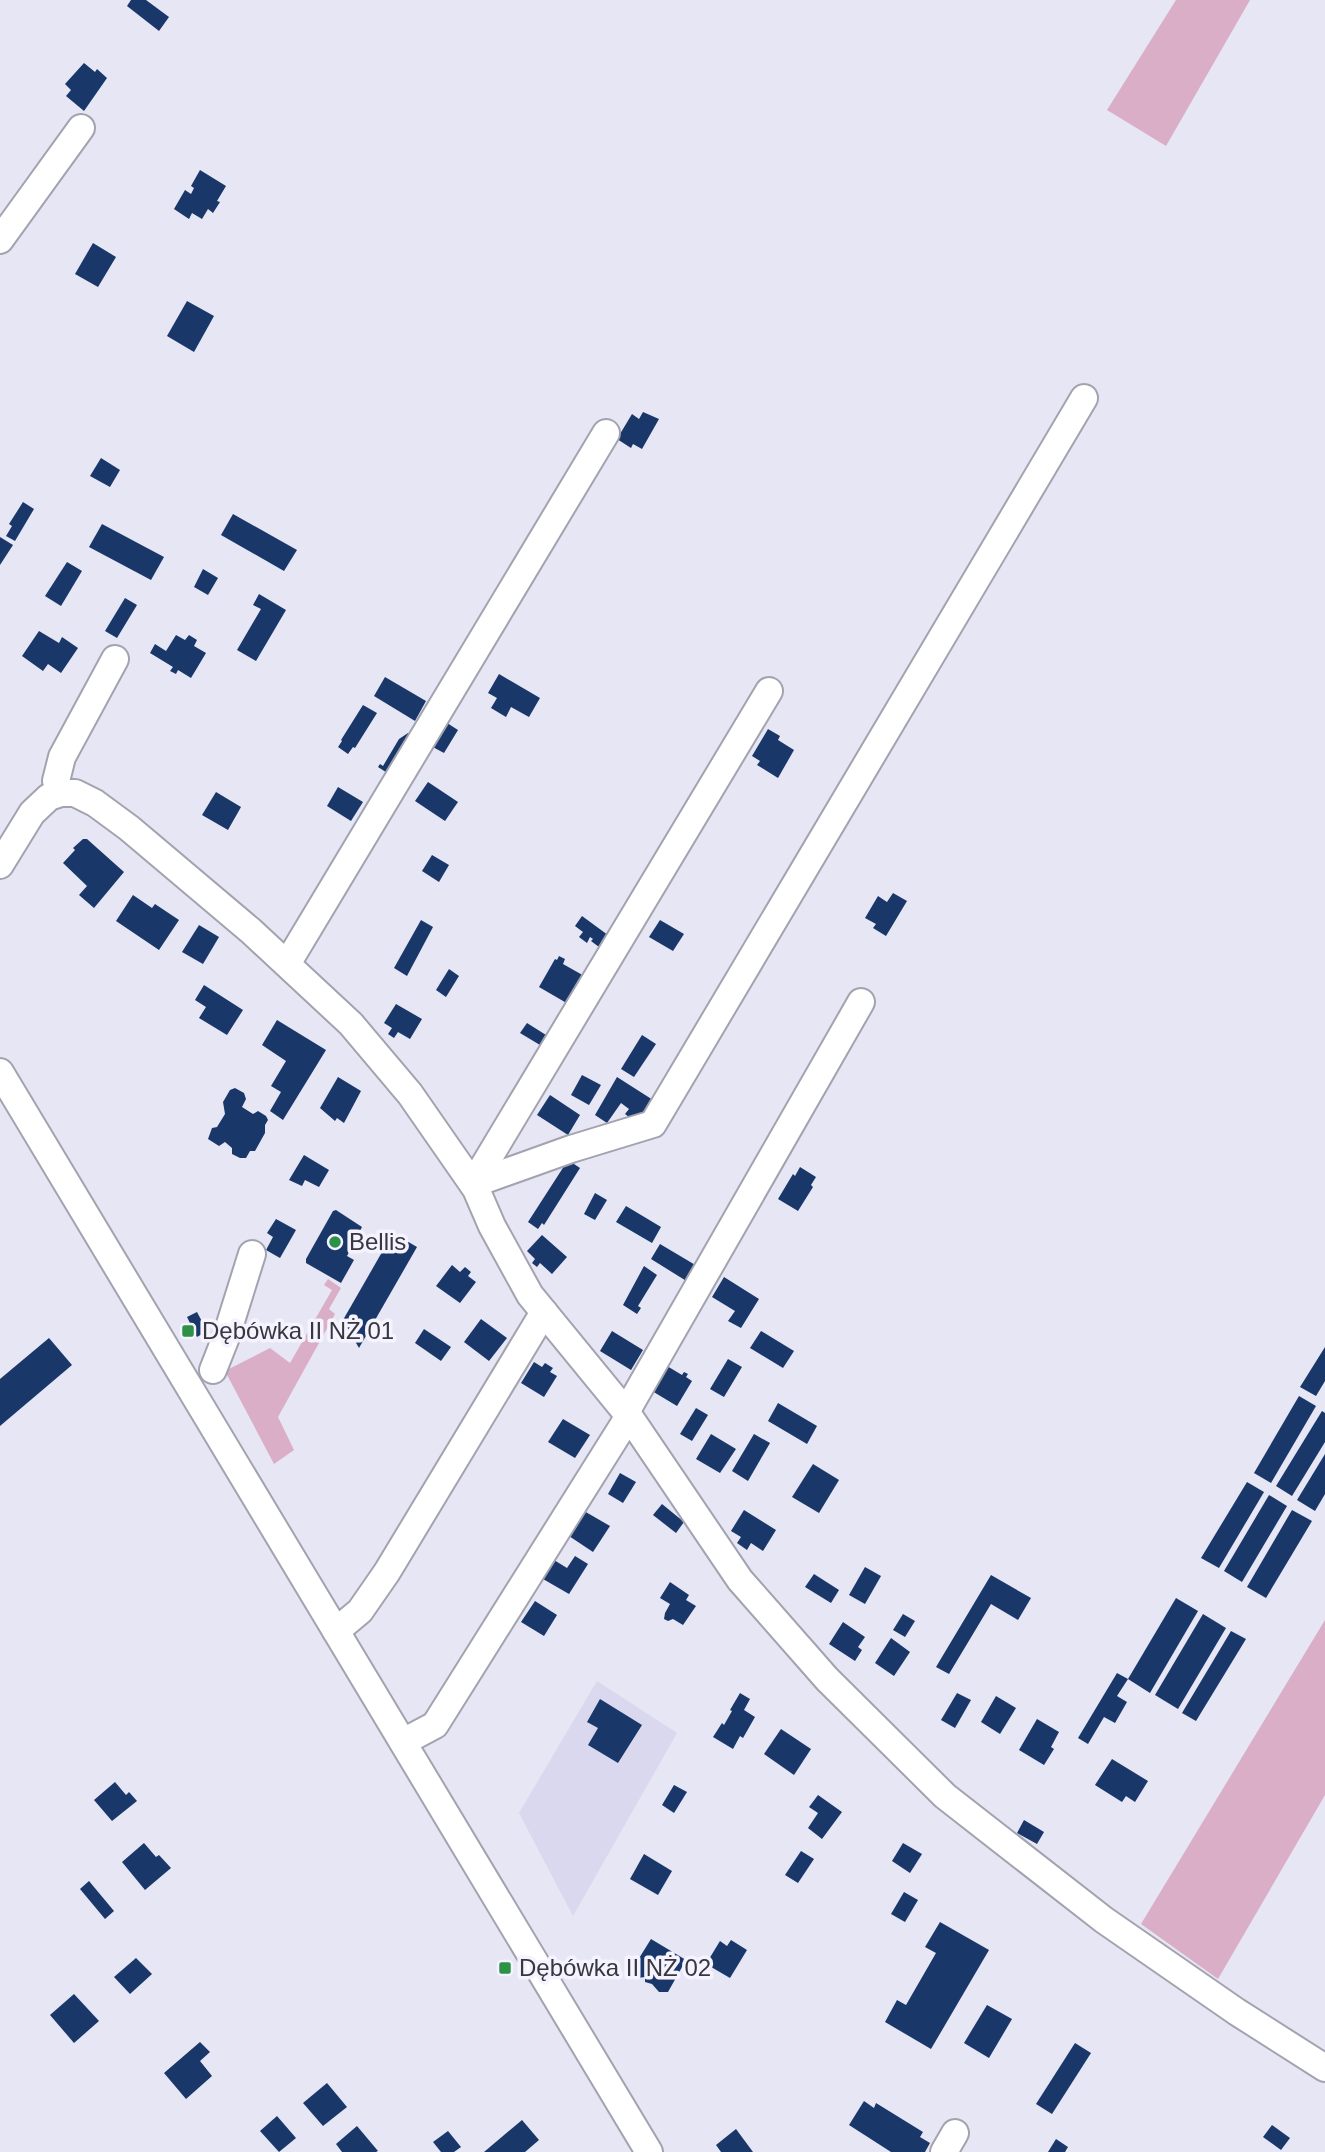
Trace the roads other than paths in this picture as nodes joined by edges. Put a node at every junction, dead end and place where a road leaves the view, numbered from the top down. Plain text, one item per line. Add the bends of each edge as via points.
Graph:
1 (80, 128) dead end
2 (0, 240) edge
3 (1084, 398) dead end
4 (606, 433) dead end
5 (115, 659) dead end
6 (769, 691) dead end
7 (61, 793) junction
8 (0, 865) edge
9 (287, 964) junction
10 (861, 1002) dead end
11 (0, 1072) edge
12 (473, 1184) junction
13 (252, 1254) dead end
14 (544, 1312) junction
15 (213, 1370) dead end
16 (627, 1414) junction
17 (336, 1631) junction
18 (403, 1742) junction
19 (1325, 2068) edge
20 (649, 2152) edge

1 - 2 street
3 - 12 street via 653,1124
4 - 9 street
5 - 7 street via 62,757 56,781
6 - 12 street
7 - 8 street via 49,797 32,813
7 - 9 street via 75,793 95,803 129,828
9 - 12 street via 360,1034 410,1094
10 - 16 street
11 - 17 street
12 - 14 street via 530,1295
13 - 15 street
14 - 16 street
14 - 17 street via 387,1572 360,1611
16 - 18 street via 435,1726
16 - 19 street via 740,1580 827,1679 945,1796 1104,1920
17 - 18 street
18 - 20 street

